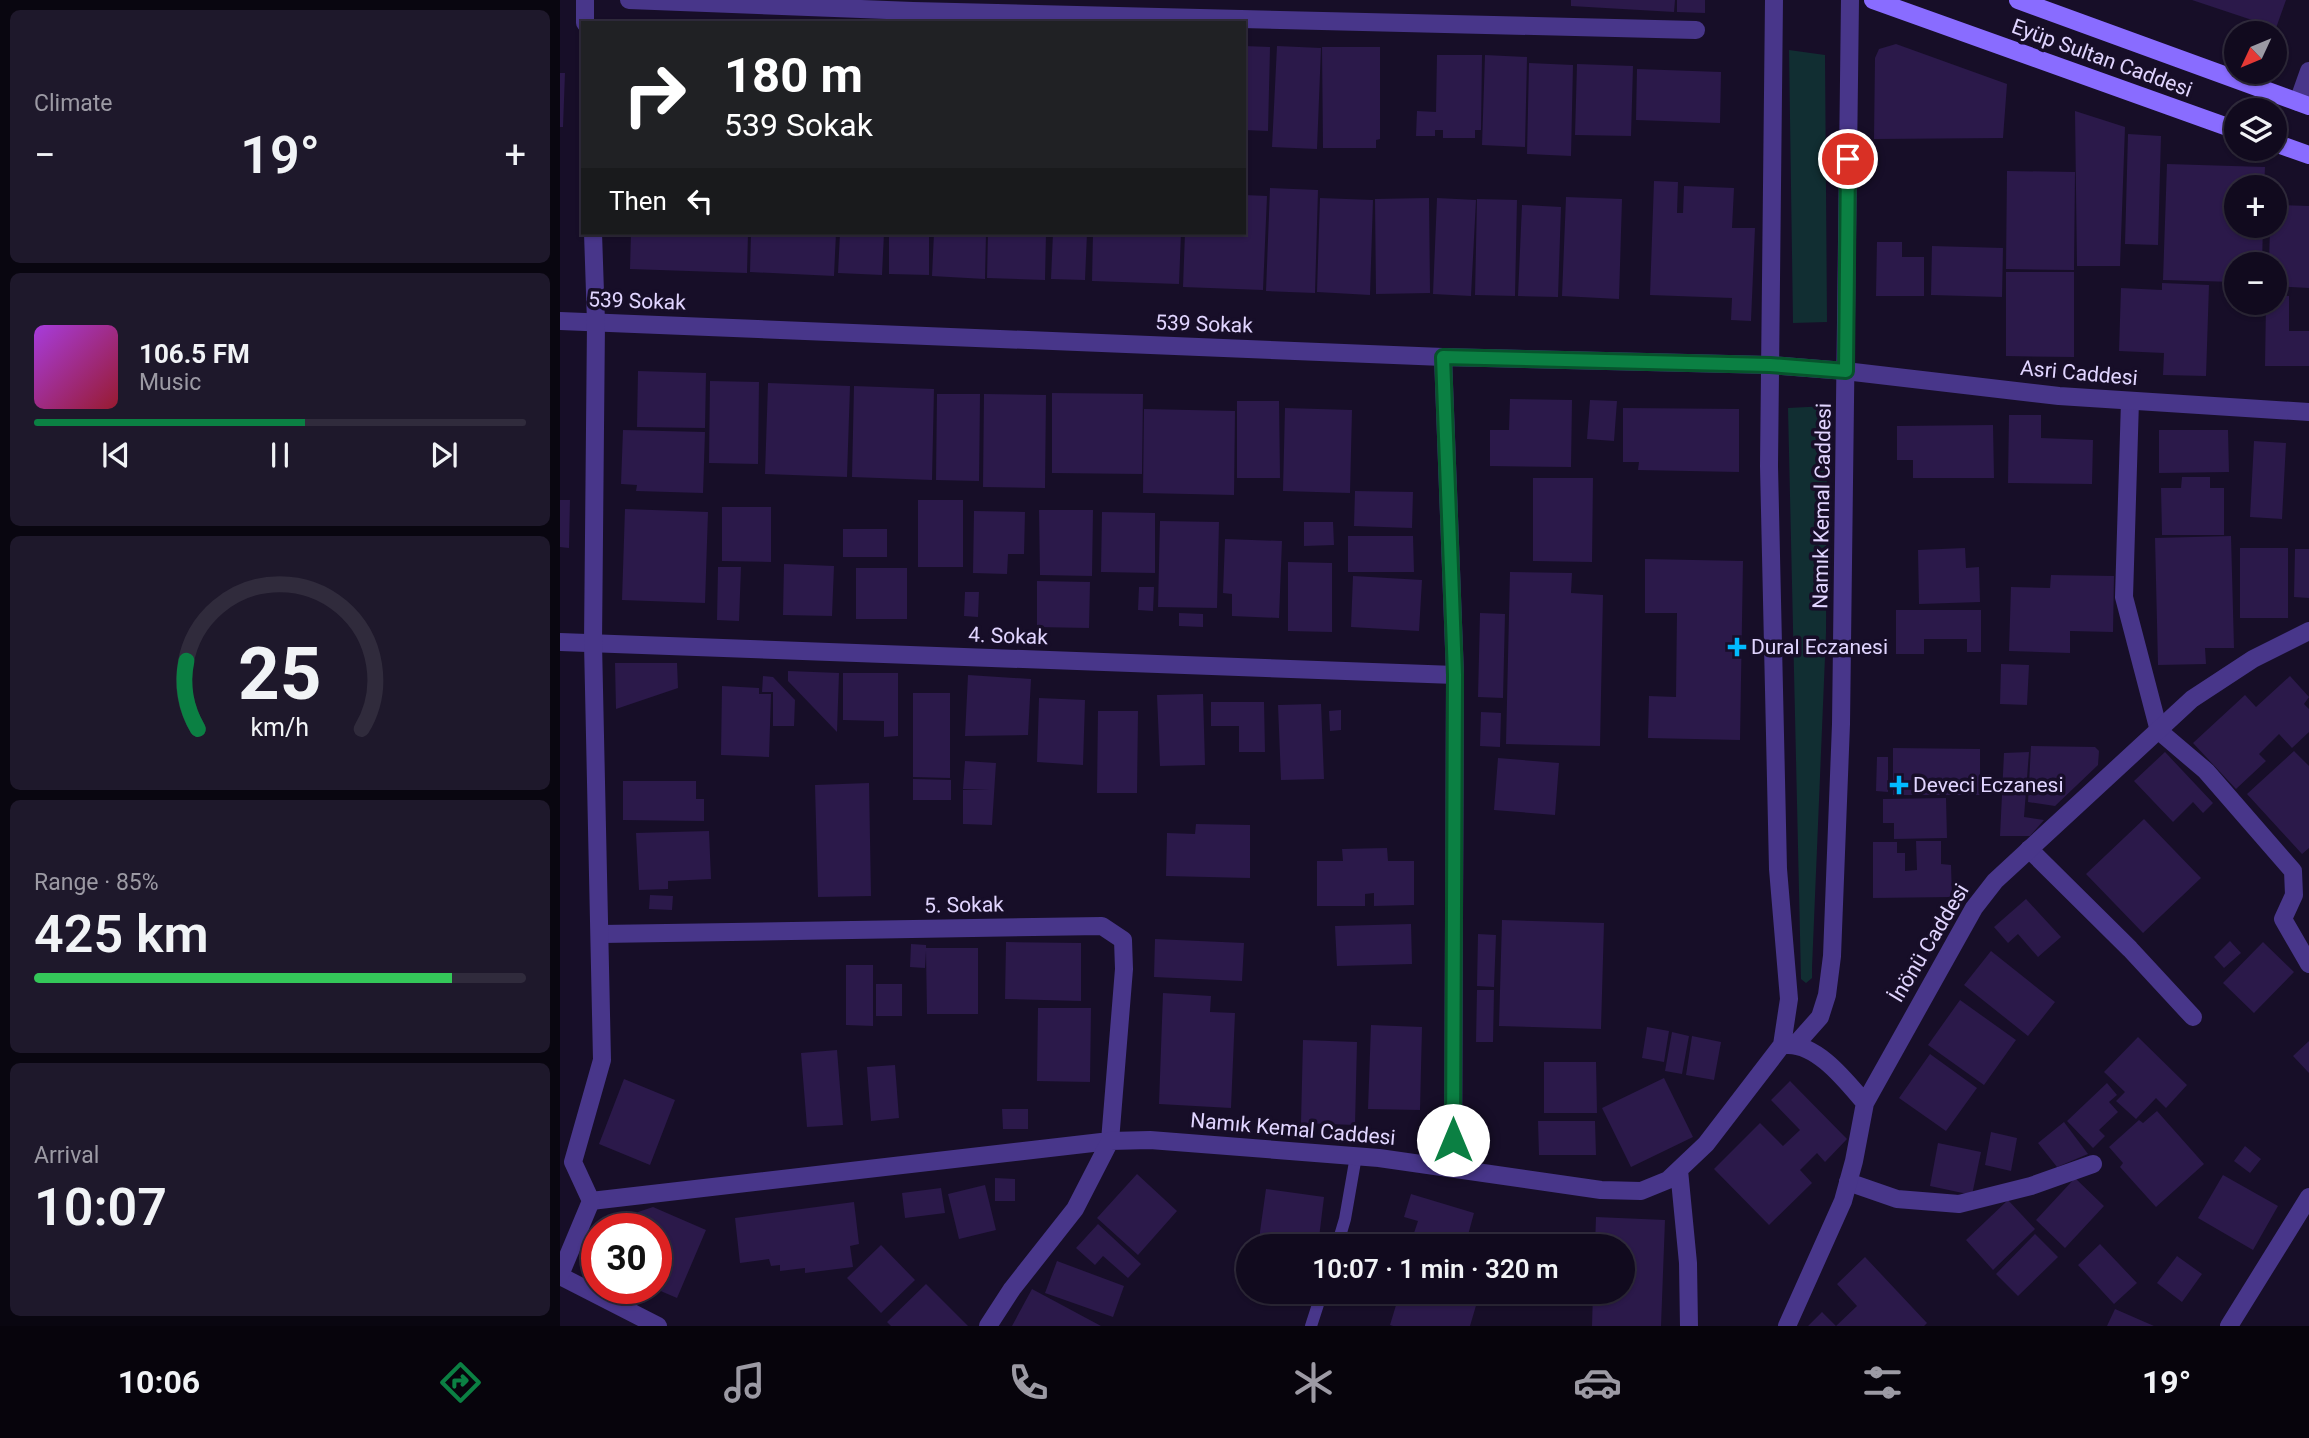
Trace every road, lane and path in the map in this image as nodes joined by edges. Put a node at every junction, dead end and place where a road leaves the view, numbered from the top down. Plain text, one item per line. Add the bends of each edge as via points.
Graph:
1 (585, 0) edge
2 (629, 0) edge
3 (1774, 0) edge
4 (1850, 0) edge
5 (1872, 0) edge
6 (2018, 0) edge
7 (586, 21) edge
8 (1696, 30) dead end
9 (2309, 71) edge
10 (2304, 104) edge
11 (2224, 126) edge
12 (2287, 147) edge
13 (2309, 155) edge
14 (593, 235) edge
15 (560, 321) edge
16 (596, 322) junction
17 (1443, 357) junction
18 (1770, 365) junction
19 (1846, 371) junction
20 (2130, 401) junction
21 (2309, 412) edge
22 (2309, 631) edge
23 (560, 642) edge
24 (593, 643) junction
25 (1455, 675) junction
26 (2159, 731) junction
27 (2029, 849) junction
28 (601, 934) junction
29 (2309, 964) edge
30 (2193, 1017) dead end
31 (1789, 1045) junction
32 (1865, 1102) junction
33 (1110, 1141) junction
34 (1356, 1156) junction
35 (567, 1158) edge
36 (2093, 1164) dead end
37 (1453, 1168) junction
38 (1679, 1170) junction
39 (1849, 1182) junction
40 (2309, 1197) edge
41 (591, 1201) junction
42 (1341, 1234) edge
43 (560, 1275) edge
44 (1318, 1304) edge
45 (658, 1326) edge
46 (988, 1326) edge
47 (1311, 1326) edge
48 (1689, 1326) edge
49 (1787, 1326) edge
50 (2229, 1326) edge

1 - 7 street
2 - 8 street via 913,12
3 - 18 street
4 - 19 street, Namık Kemal Caddesi
5 - 11 main road, Eyüp Sultan Caddesi
6 - 10 main road
9 - 10 street
12 - 13 main road
14 - 16 street
15 - 16 street, 539 Sokak
16 - 17 street, 539 Sokak
16 - 24 street
17 - 18 street, 539 Sokak
17 - 25 street
18 - 19 street, 539 Sokak
18 - 31 street via 1778,869
19 - 20 street, Asri Caddesi
19 - 31 street, Namık Kemal Caddesi via 1832,956 1820,1017
20 - 21 street, Asri Caddesi
20 - 26 street via 2124,597
22 - 26 street, İnönü Caddesi via 2214,684
23 - 24 street, 4. Sokak
24 - 25 street, 4. Sokak
24 - 28 street
25 - 37 street
26 - 27 street, İnönü Caddesi
26 - 29 street via 2206,771 2293,871 2294,895 2283,919
27 - 30 street
27 - 32 street, İnönü Caddesi via 1974,908
28 - 33 street, 5. Sokak via 1102,926 1123,940
28 - 35 street via 601,1060
31 - 32 street via 1832,1068
31 - 38 street, Namık Kemal Caddesi
32 - 39 street, İnönü Caddesi
33 - 34 street, Namık Kemal Caddesi
33 - 41 street, Namık Kemal Caddesi
33 - 46 street via 1075,1209
34 - 37 street, Namık Kemal Caddesi
34 - 42 lane
35 - 41 street
36 - 39 street via 1959,1204 1897,1199
37 - 38 street, Namık Kemal Caddesi via 1627,1192 1655,1187
38 - 48 street
39 - 49 street, İnönü Caddesi
40 - 50 street
41 - 43 street
43 - 45 street
44 - 47 lane

